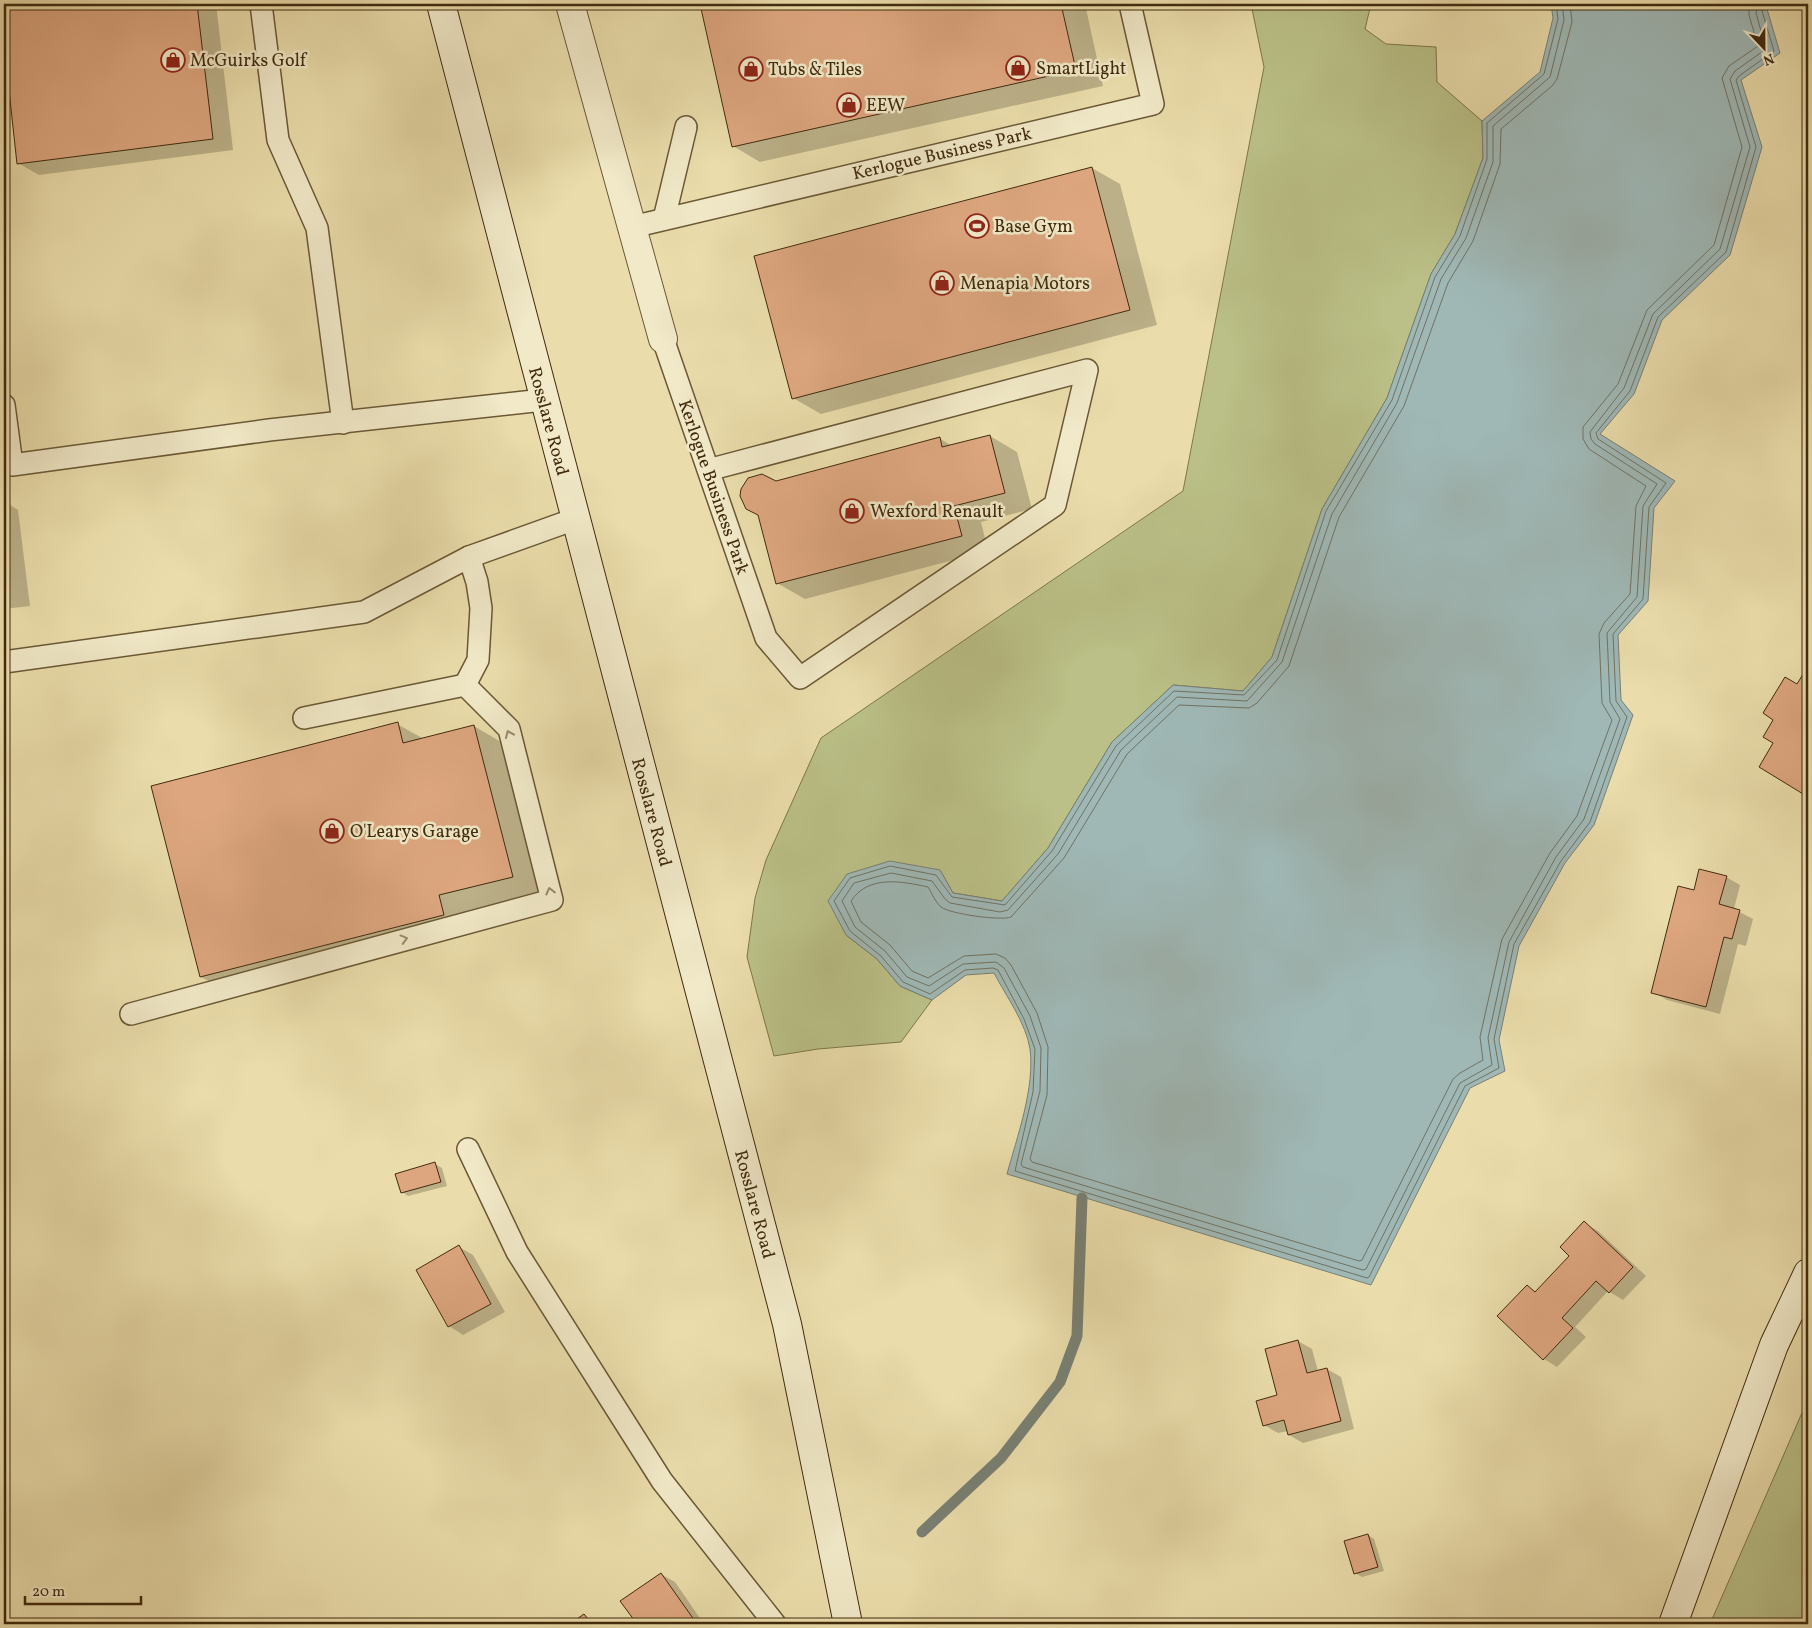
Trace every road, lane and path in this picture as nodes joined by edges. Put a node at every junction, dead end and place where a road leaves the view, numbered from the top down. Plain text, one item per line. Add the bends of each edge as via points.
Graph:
1 (261, 4) edge
2 (441, 4) edge
3 (570, 4) edge
4 (1130, 4) edge
5 (686, 126) dead end
6 (664, 219) junction
7 (632, 227) junction
8 (663, 339) joint
9 (543, 400) junction
10 (4, 405) edge
11 (342, 423) junction
12 (8, 465) edge
13 (708, 470) junction
14 (575, 519) junction
15 (469, 557) junction
16 (4, 662) edge
17 (465, 685) junction
18 (304, 718) dead end
19 (131, 1014) dead end
20 (468, 1149) dead end
21 (1808, 1274) edge
22 (775, 1624) edge
23 (848, 1624) edge
24 (1673, 1624) edge

1 - 11 lane via 278,140 317,228
2 - 9 main road, Rosslare Road
3 - 7 main road, Kerlogue Business Park
4 - 6 lane, Kerlogue Business Park via 1153,104
5 - 6 lane
6 - 7 lane, Kerlogue Business Park
7 - 8 main road, Kerlogue Business Park
8 - 13 lane, Kerlogue Business Park
9 - 11 lane
9 - 14 main road, Rosslare Road
10 - 12 lane
11 - 12 lane
13 - 13 lane, Kerlogue Business Park via 766,638 800,678 1055,505 1087,370
14 - 15 lane
14 - 23 main road, Rosslare Road via 787,1324
15 - 16 lane via 364,612
15 - 17 lane via 481,608 478,660
17 - 18 lane
19 -> 17 lane via 552,900 509,729
20 - 22 lane via 517,1252 662,1481
21 - 24 main road via 1774,1345

